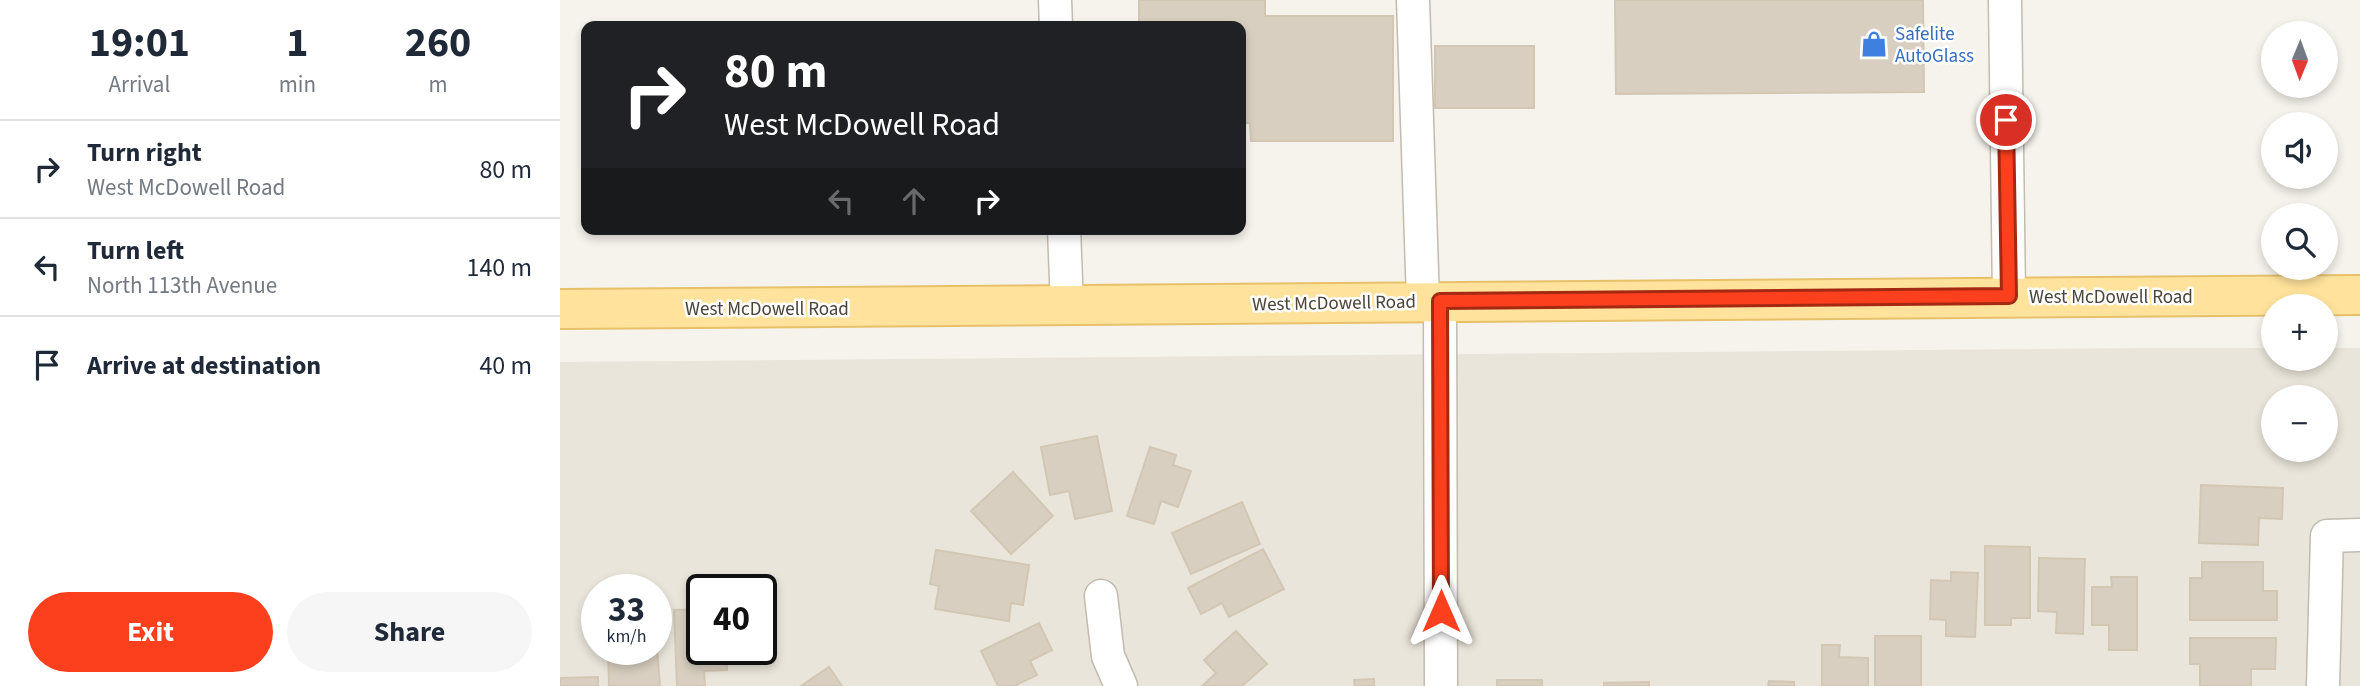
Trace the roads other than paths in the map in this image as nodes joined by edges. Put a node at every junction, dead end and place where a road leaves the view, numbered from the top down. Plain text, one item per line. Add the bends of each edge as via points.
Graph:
1 (1055, 0) edge
2 (1413, 0) edge
3 (2005, 0) edge
4 (1056, 21) edge
5 (1064, 235) edge
6 (2360, 295) edge
7 (2009, 296) junction
8 (1431, 301) junction
9 (1067, 306) junction
10 (560, 309) edge
11 (2360, 535) edge
12 (1101, 596) dead end
13 (1121, 686) edge
14 (1441, 686) edge
15 (2323, 686) edge

1 - 4 street
2 - 8 street
3 - 7 street
5 - 9 street
6 - 7 main road, West McDowell Road
7 - 8 main road, West McDowell Road
8 - 9 main road, West McDowell Road
8 - 14 street
9 - 10 main road, West McDowell Road
11 - 15 street via 2327,536
12 - 13 street via 1108,656

